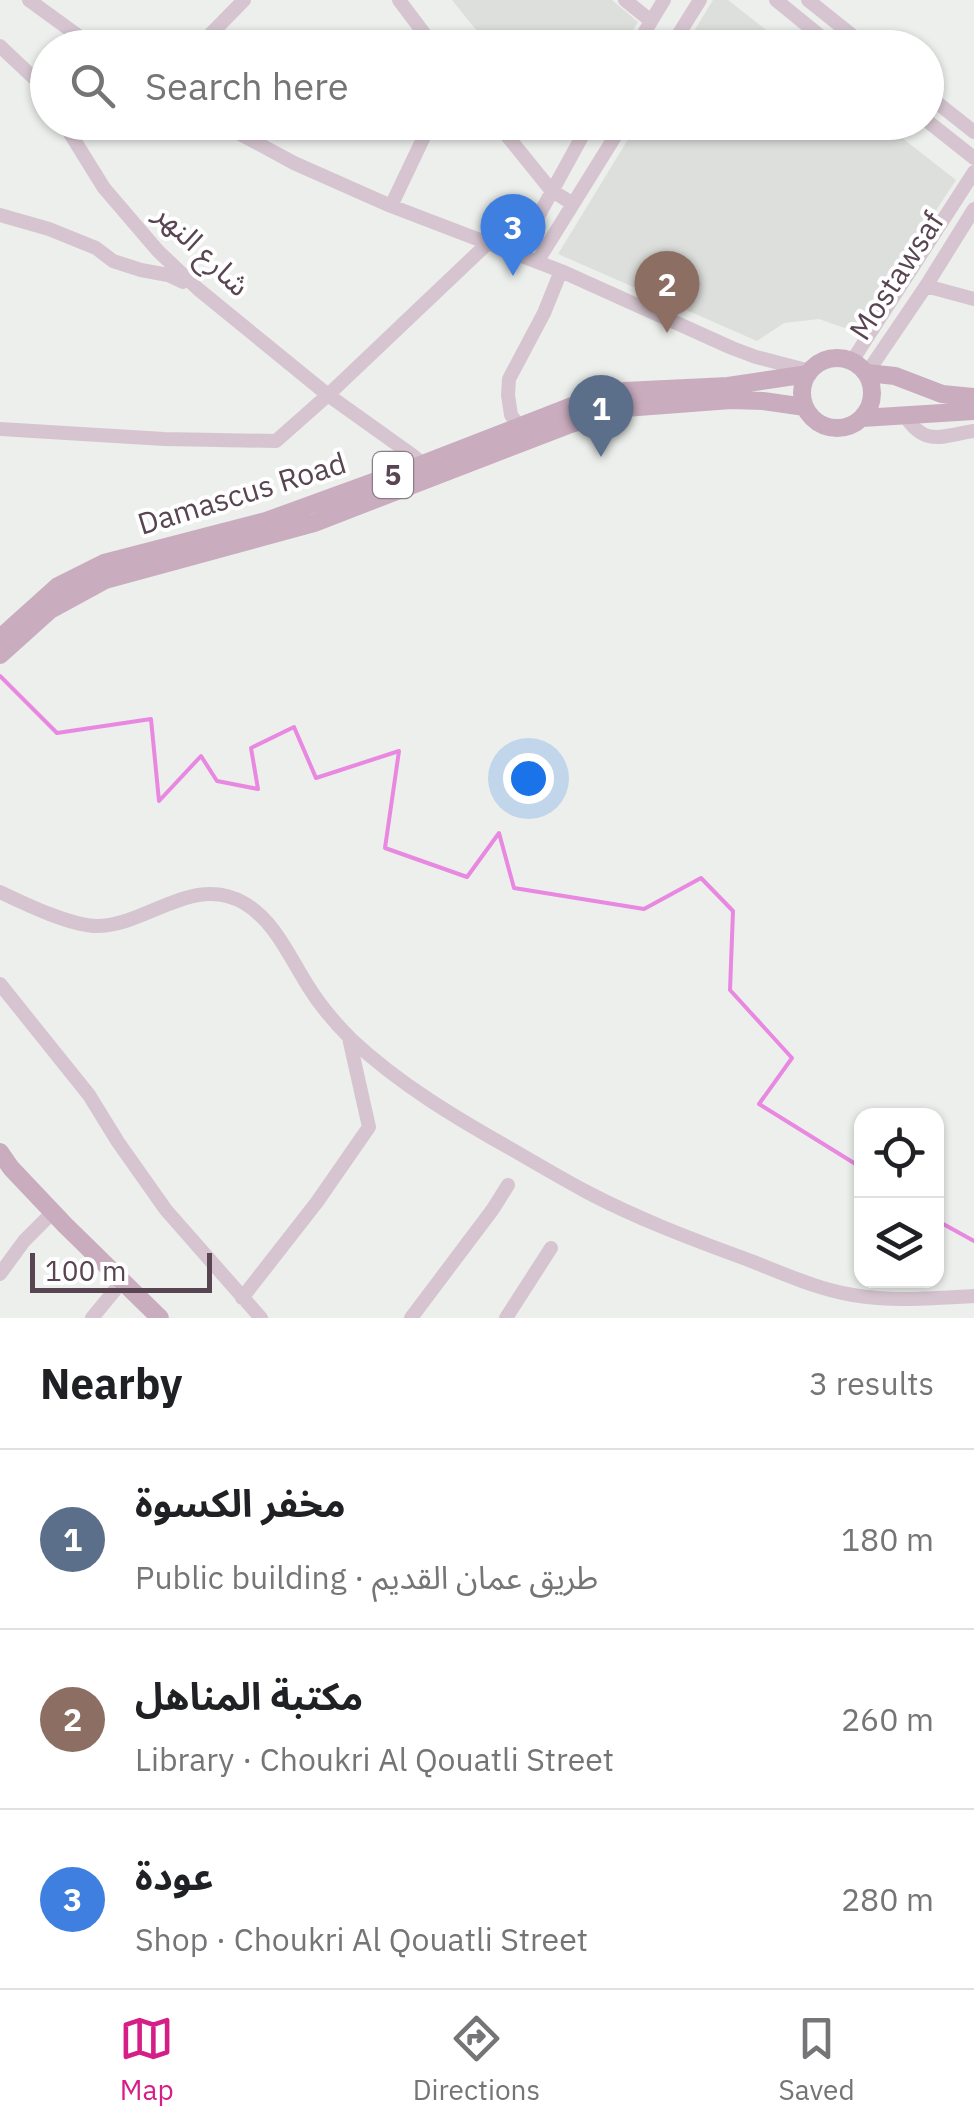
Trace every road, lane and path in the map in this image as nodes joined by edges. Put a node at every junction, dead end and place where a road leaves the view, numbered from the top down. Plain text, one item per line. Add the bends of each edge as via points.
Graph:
1 (29, 0) edge
2 (244, 0) edge
3 (398, 0) edge
4 (625, 0) edge
5 (664, 0) edge
6 (700, 0) edge
7 (776, 0) edge
8 (808, 0) edge
9 (651, 21) junction
10 (66, 30) edge
11 (215, 30) edge
12 (422, 30) edge
13 (645, 30) edge
14 (681, 30) edge
15 (814, 30) edge
16 (846, 30) edge
17 (0, 46) edge
18 (30, 67) edge
19 (944, 108) edge
20 (974, 132) edge
21 (944, 134) edge
22 (74, 140) edge
23 (252, 140) edge
24 (423, 140) edge
25 (511, 140) edge
26 (580, 140) edge
27 (613, 140) edge
28 (974, 158) edge
29 (974, 172) edge
30 (551, 190) junction
31 (573, 204) junction
32 (392, 206) junction
33 (974, 209) edge
34 (0, 215) edge
35 (487, 244) junction
36 (516, 255) junction
37 (537, 262) junction
38 (561, 272) junction
39 (926, 286) junction
40 (198, 289) junction
41 (974, 300) edge
42 (859, 367) junction
43 (809, 372) junction
44 (328, 396) junction
45 (974, 397) edge
46 (805, 407) junction
47 (974, 410) edge
48 (905, 416) junction
49 (862, 418) junction
50 (519, 426) junction
51 (0, 429) edge
52 (974, 431) edge
53 (423, 464) junction
54 (4, 626) edge
55 (0, 655) edge
56 (0, 892) edge
57 (0, 984) edge
58 (349, 1037) junction
59 (0, 1152) edge
60 (0, 1172) edge
61 (508, 1185) dead end
62 (46, 1219) junction
63 (552, 1248) dead end
64 (0, 1274) edge
65 (115, 1290) junction
66 (974, 1296) edge
67 (242, 1298) junction
68 (92, 1318) edge
69 (142, 1318) edge
70 (160, 1318) edge
71 (260, 1318) edge
72 (411, 1318) edge
73 (506, 1318) edge

1 - 10 street
2 - 11 street
3 - 12 street
4 - 9 street
5 - 9 street
6 - 14 street
7 - 15 street
8 - 16 street
9 - 13 street
17 - 18 street
19 - 20 street
21 - 28 street
22 - 40 street, شارع النهر via 104,188
23 - 32 street
24 - 32 street
25 - 30 street
26 - 30 street
27 - 31 street
29 - 42 street
30 - 31 street
30 - 36 street
31 - 37 street
32 - 35 street
33 - 39 street, Mostawsaf
34 - 40 street
35 - 36 street
35 - 44 street
36 - 37 street
37 - 38 street
38 - 43 street via 732,348
38 - 50 street via 509,379 511,415
39 - 41 street
39 - 42 street, Mostawsaf
40 - 44 street, شارع النهر
42 - 43 main road via 829,358
42 - 45 main road via 942,394
42 - 49 main road via 872,384
43 - 46 main road
43 - 50 main road, Damascus Road / 5 via 598,396
44 - 51 street via 276,441
44 - 53 street, شارع النهر
46 - 49 main road via 831,428
46 - 55 main road, 5 via 731,400 606,413 314,523 105,580 50,610
47 - 48 main road
48 - 49 main road
48 - 52 street via 922,435
50 - 53 main road, Damascus Road / 5
53 - 54 main road, Damascus Road / 5 via 266,520 104,563 58,586
56 - 58 street via 88,926 128,920 190,896 244,903 272,929 310,991
57 - 67 street via 89,1094 166,1210
58 - 66 street via 474,1128 663,1227 848,1295
58 - 67 street via 369,1127
59 - 70 main road
60 - 62 main road
61 - 72 street
62 - 64 street
62 - 65 main road
63 - 73 street
65 - 68 street
65 - 69 main road
67 - 71 street

